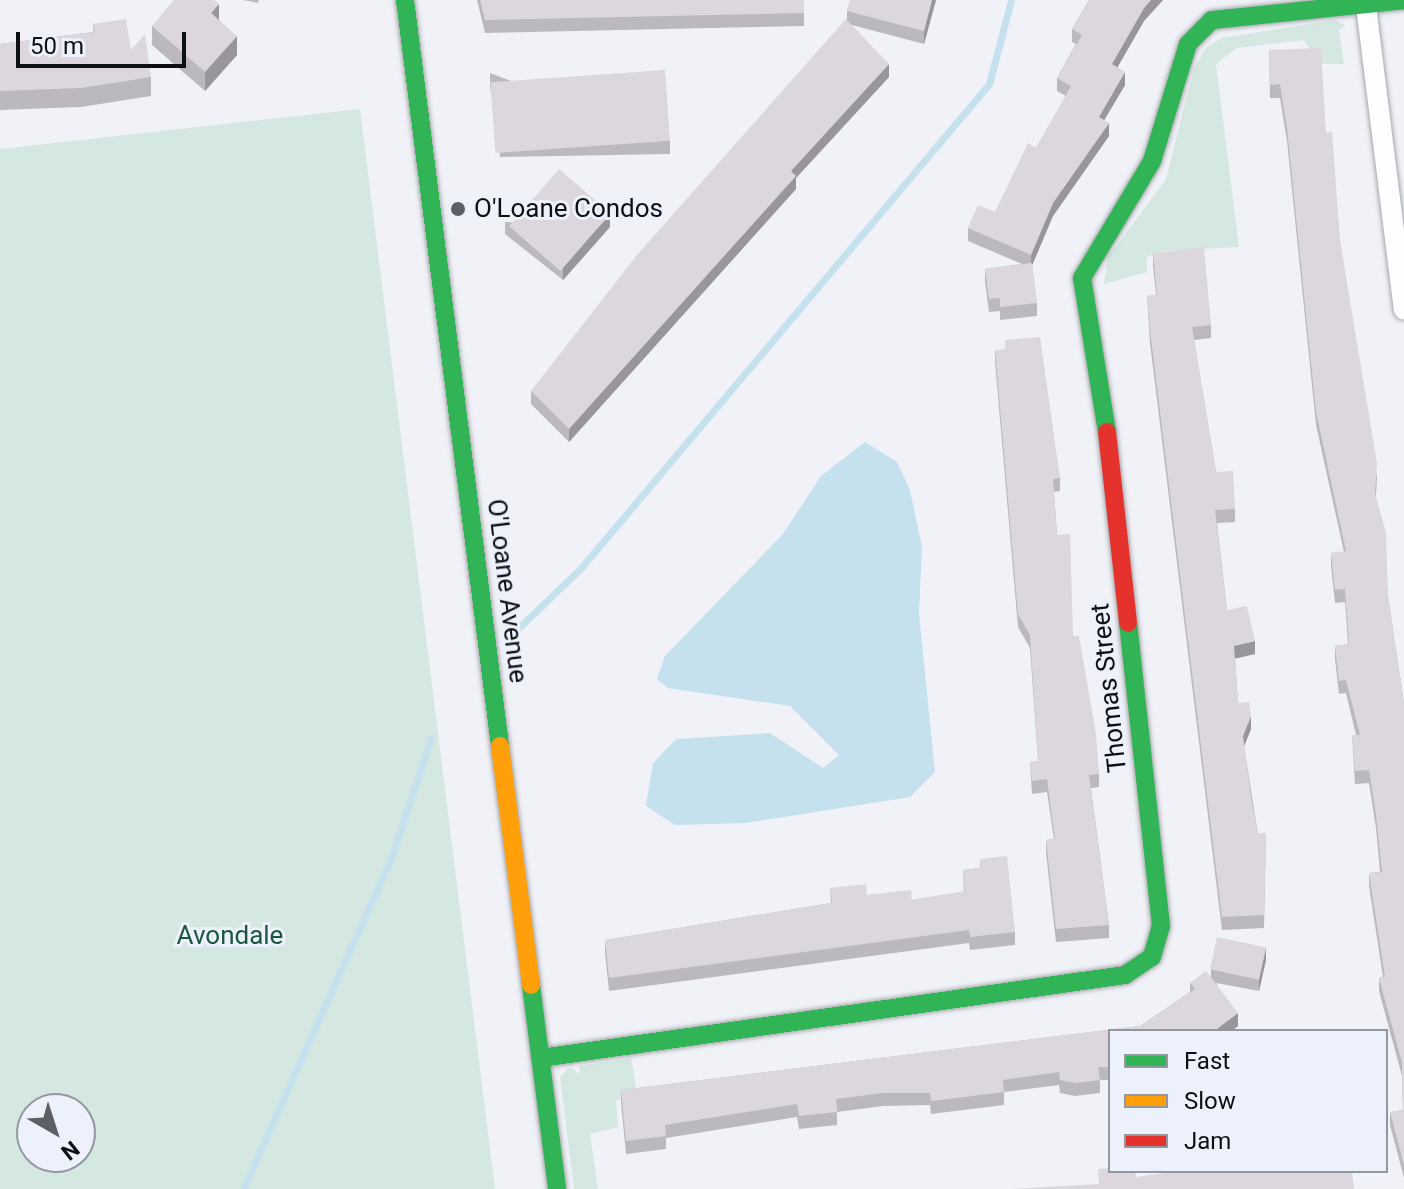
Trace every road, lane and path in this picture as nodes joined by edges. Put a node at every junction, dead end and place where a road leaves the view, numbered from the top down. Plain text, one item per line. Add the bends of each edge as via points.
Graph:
1 (405, 0) edge
2 (1404, 0) edge
3 (1366, 6) junction
4 (1404, 310) edge
5 (541, 1058) junction
6 (557, 1189) edge

1 - 5 street, O'Loane Avenue
2 - 3 street, Thomas Street
3 - 4 street
3 - 5 street, Thomas Street via 1212,20 1198,32 1182,58 1152,161 1082,278 1100,370 1161,926 1152,957 1125,975
5 - 6 street, O'Loane Avenue

